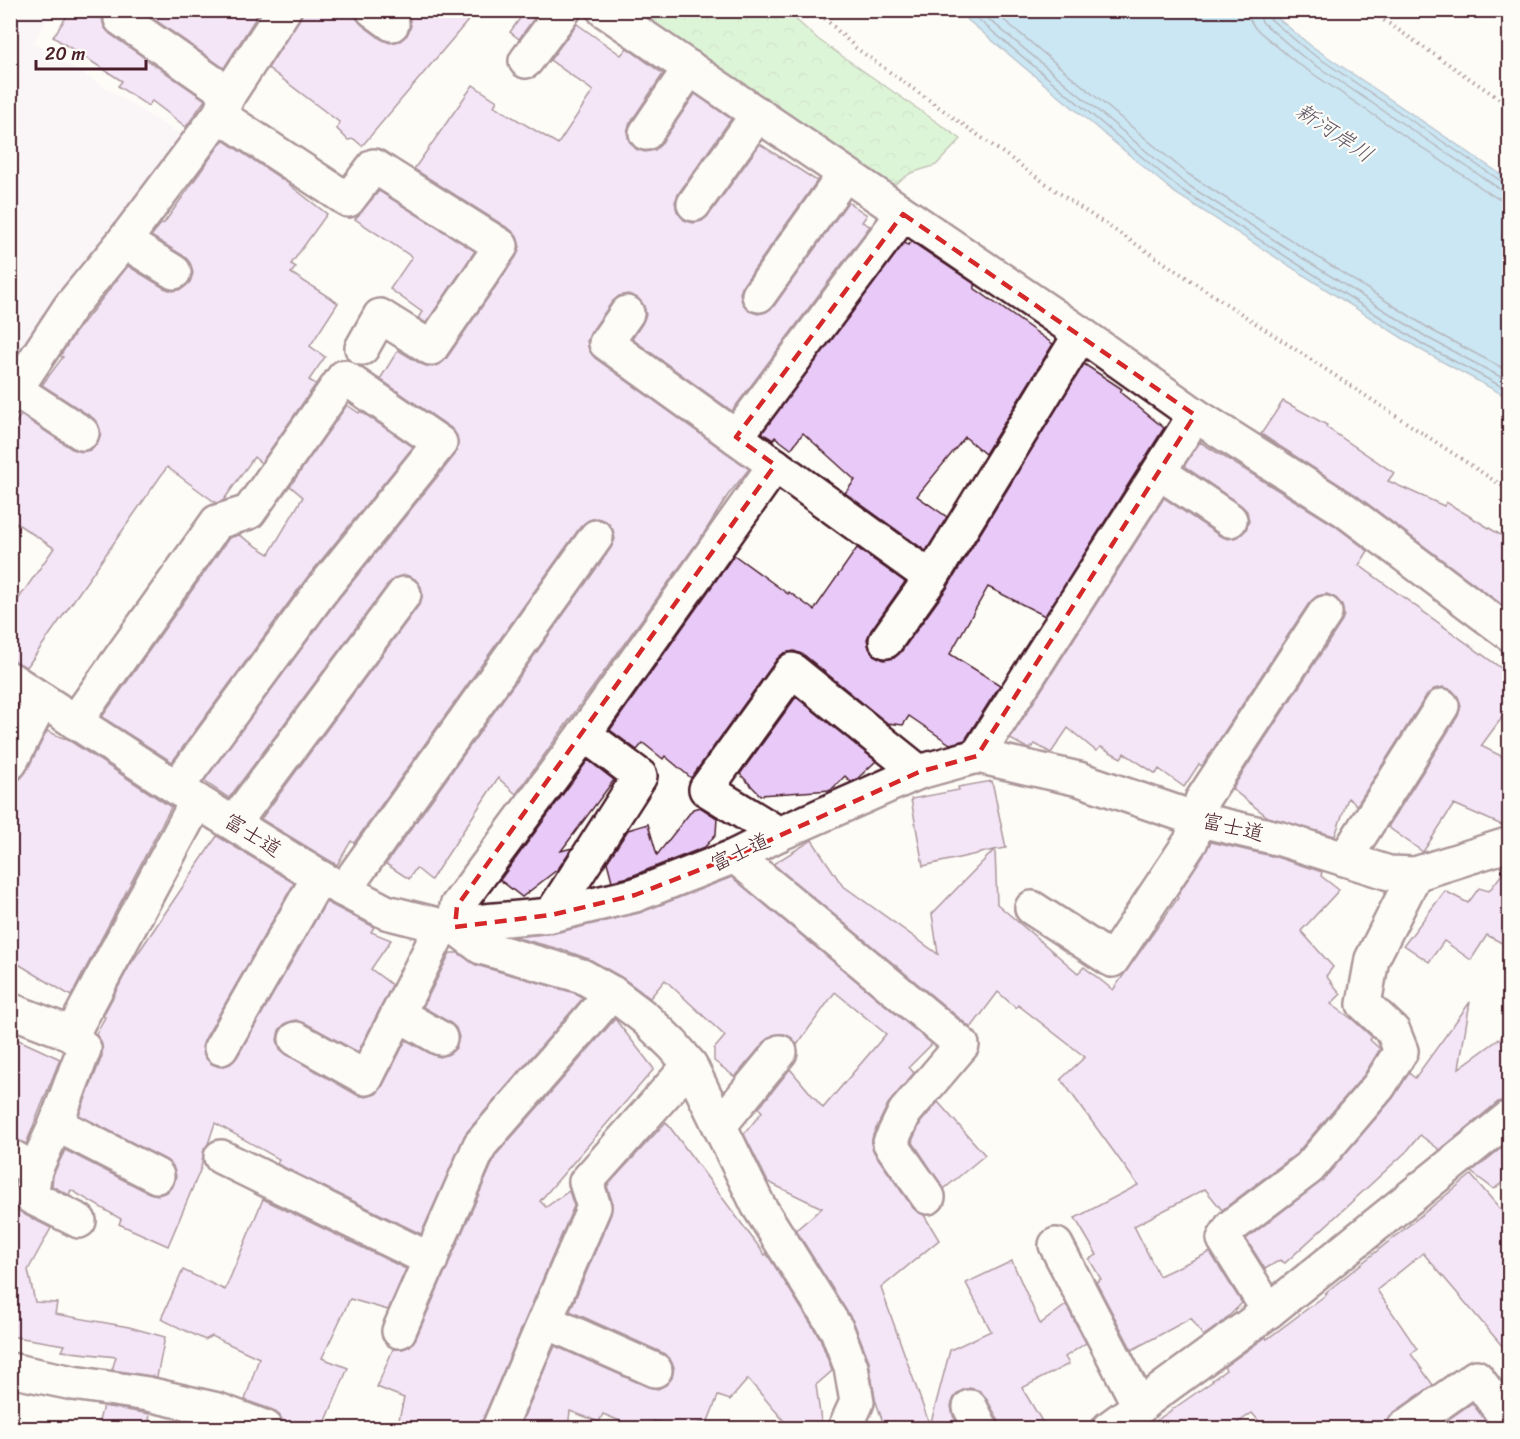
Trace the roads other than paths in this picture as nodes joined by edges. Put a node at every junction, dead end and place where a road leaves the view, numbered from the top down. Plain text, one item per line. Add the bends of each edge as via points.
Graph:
1 (126, 10) edge
2 (284, 10) edge
3 (564, 10) edge
4 (604, 10) edge
5 (526, 61) dead end
6 (690, 68) junction
7 (224, 105) junction
8 (758, 114) junction
9 (646, 134) dead end
10 (845, 174) junction
11 (694, 204) dead end
12 (903, 214) junction
13 (124, 241) junction
14 (174, 272) dead end
15 (759, 295) dead end
16 (627, 313) dead end
17 (1081, 334) junction
18 (362, 348) dead end
19 (13, 394) edge
20 (1195, 415) junction
21 (82, 433) dead end
22 (736, 436) junction
23 (775, 465) junction
24 (1159, 472) junction
25 (1230, 520) dead end
26 (596, 537) dead end
27 (931, 578) junction
28 (404, 594) dead end
29 (1325, 613) dead end
30 (1509, 634) edge
31 (886, 641) dead end
32 (10, 679) edge
33 (42, 700) junction
34 (1442, 706) dead end
35 (75, 722) junction
36 (584, 734) junction
37 (977, 756) junction
38 (10, 763) edge
39 (919, 772) junction
40 (187, 794) junction
41 (1196, 819) junction
42 (234, 823) junction
43 (779, 834) junction
44 (1509, 844) edge
45 (735, 856) junction
46 (1345, 859) junction
47 (1415, 874) junction
48 (331, 883) junction
49 (1032, 908) dead end
50 (550, 915) junction
51 (448, 926) junction
52 (612, 993) junction
53 (10, 1010) edge
54 (398, 1014) junction
55 (72, 1034) junction
56 (440, 1038) dead end
57 (296, 1039) dead end
58 (221, 1048) dead end
59 (780, 1052) dead end
60 (690, 1065) junction
61 (1509, 1118) edge
62 (56, 1124) junction
63 (720, 1125) junction
64 (221, 1158) dead end
65 (23, 1163) edge
66 (157, 1176) dead end
67 (928, 1197) dead end
68 (79, 1221) dead end
69 (1056, 1245) dead end
70 (430, 1260) junction
71 (1269, 1311) junction
72 (545, 1320) junction
73 (399, 1331) dead end
74 (10, 1370) edge
75 (655, 1370) dead end
76 (1140, 1407) junction
77 (1509, 1411) edge
78 (266, 1428) edge
79 (499, 1428) edge
80 (844, 1428) edge
81 (1109, 1428) edge
82 (1404, 1428) edge

1 - 7 street via 121,19
2 - 7 street
3 - 5 street
4 - 6 street
6 - 8 street
6 - 9 street
7 - 13 street
7 - 18 street via 348,200 374,166 501,246 430,348 380,316
8 - 10 street
8 - 11 street
10 - 12 street
10 - 15 street
12 - 17 street
12 - 22 street
13 - 14 street
13 - 19 street via 70,307
16 - 22 street via 606,343
17 - 20 street
17 - 27 street
19 - 21 street
20 - 24 street
20 - 30 street via 1345,510
22 - 23 street
23 - 27 street
23 - 36 street
24 - 25 street
24 - 37 street
26 - 48 street
27 - 31 street
28 - 42 street
29 - 41 street via 1202,800
32 - 33 street, 富士道
33 - 35 street, 富士道
33 - 38 street
34 - 46 street
35 - 40 street, 富士道
35 - 40 street via 217,522 249,512 344,377 440,443 321,591
36 - 50 street via 640,776
36 - 51 street via 457,906
37 - 39 street, 富士道
37 - 41 street, 富士道 via 1079,779
39 - 43 street, 富士道
39 - 43 street via 792,670 706,789
40 - 42 street, 富士道
40 - 55 street
41 - 46 street, 富士道
41 - 49 street via 1191,841 1112,960
42 - 48 street, 富士道
43 - 45 street, 富士道
44 - 47 street, 富士道
45 - 50 street, 富士道 via 635,896
45 - 67 street via 962,1045 904,1112 890,1143
46 - 47 street, 富士道 via 1389,873
47 - 71 street via 1372,959 1364,1004 1393,1031 1401,1051 1379,1086 1309,1168 1232,1226 1224,1239
48 - 51 street, 富士道 via 386,912
48 - 58 street
50 - 51 street, 富士道
51 - 52 street via 481,947 582,976
51 - 54 street
52 - 60 street via 645,1018
52 - 70 street via 480,1145
53 - 55 street
54 - 56 street
54 - 57 street via 366,1078
55 - 62 street via 84,1049
59 - 63 street
60 - 63 street
60 - 72 street via 586,1182 594,1207
61 - 71 street
62 - 65 street
62 - 66 street
63 - 80 street via 758,1205 837,1330 851,1367 857,1402
64 - 70 street
65 - 68 street via 31,1197
69 - 76 street
70 - 73 street
71 - 76 street
72 - 75 street
72 - 79 street
74 - 78 street via 148,1394 218,1410
76 - 81 street
77 - 82 street via 1504,1415 1476,1377

